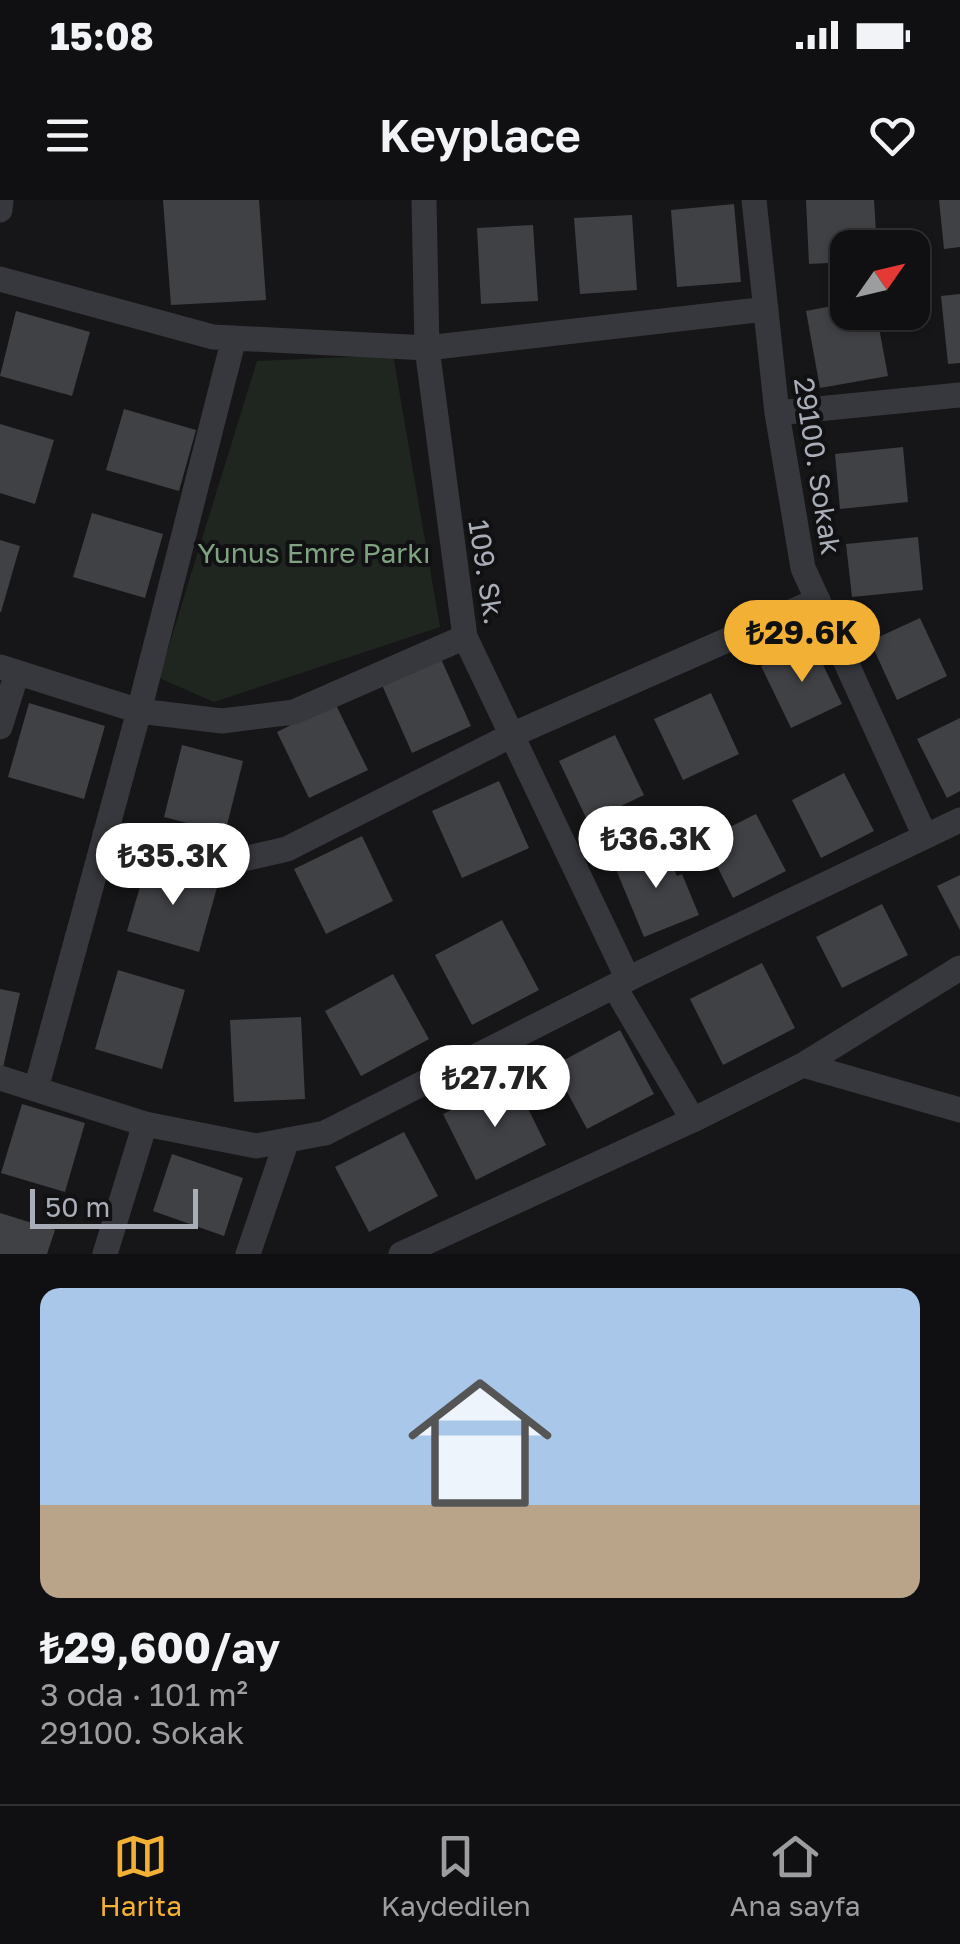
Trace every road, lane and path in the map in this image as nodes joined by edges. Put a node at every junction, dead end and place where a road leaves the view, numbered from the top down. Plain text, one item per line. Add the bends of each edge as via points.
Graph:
1 (1, 200) edge
2 (424, 200) edge
3 (754, 200) edge
4 (0, 210) edge
5 (0, 279) edge
6 (766, 309) junction
7 (234, 338) junction
8 (427, 348) junction
9 (960, 395) edge
10 (777, 414) junction
11 (818, 600) junction
12 (465, 636) junction
13 (8, 670) edge
14 (139, 711) junction
15 (0, 727) edge
16 (514, 734) junction
17 (960, 820) edge
18 (106, 834) junction
19 (925, 836) junction
20 (960, 968) edge
21 (621, 982) junction
22 (803, 1066) junction
23 (0, 1078) edge
24 (36, 1089) junction
25 (960, 1110) edge
26 (693, 1120) junction
27 (145, 1124) junction
28 (287, 1140) junction
29 (105, 1254) edge
30 (248, 1254) edge
31 (401, 1254) edge

1 - 4 street
2 - 8 street, 109. Sk.
3 - 6 street, 29100. Sokak
5 - 7 street
6 - 8 street
6 - 10 street, 29100. Sokak
7 - 8 street
7 - 14 street
8 - 12 street, 109. Sk.
9 - 10 street
10 - 11 street, 29100. Sokak via 803,568
11 - 16 street
11 - 19 street, 29100. Sokak
12 - 14 street via 294,712 222,721
12 - 16 street, 109. Sk.
13 - 14 street
13 - 15 street
14 - 18 street
16 - 18 street via 287,849 210,867
16 - 21 street, 109. Sk.
17 - 19 street
18 - 24 street
19 - 21 street
20 - 22 street
21 - 26 street, 109. Sk.
21 - 28 street via 325,1133
22 - 25 street
22 - 26 street
23 - 24 street
24 - 27 street
26 - 31 street
27 - 28 street via 256,1146
27 - 29 street
28 - 30 street

